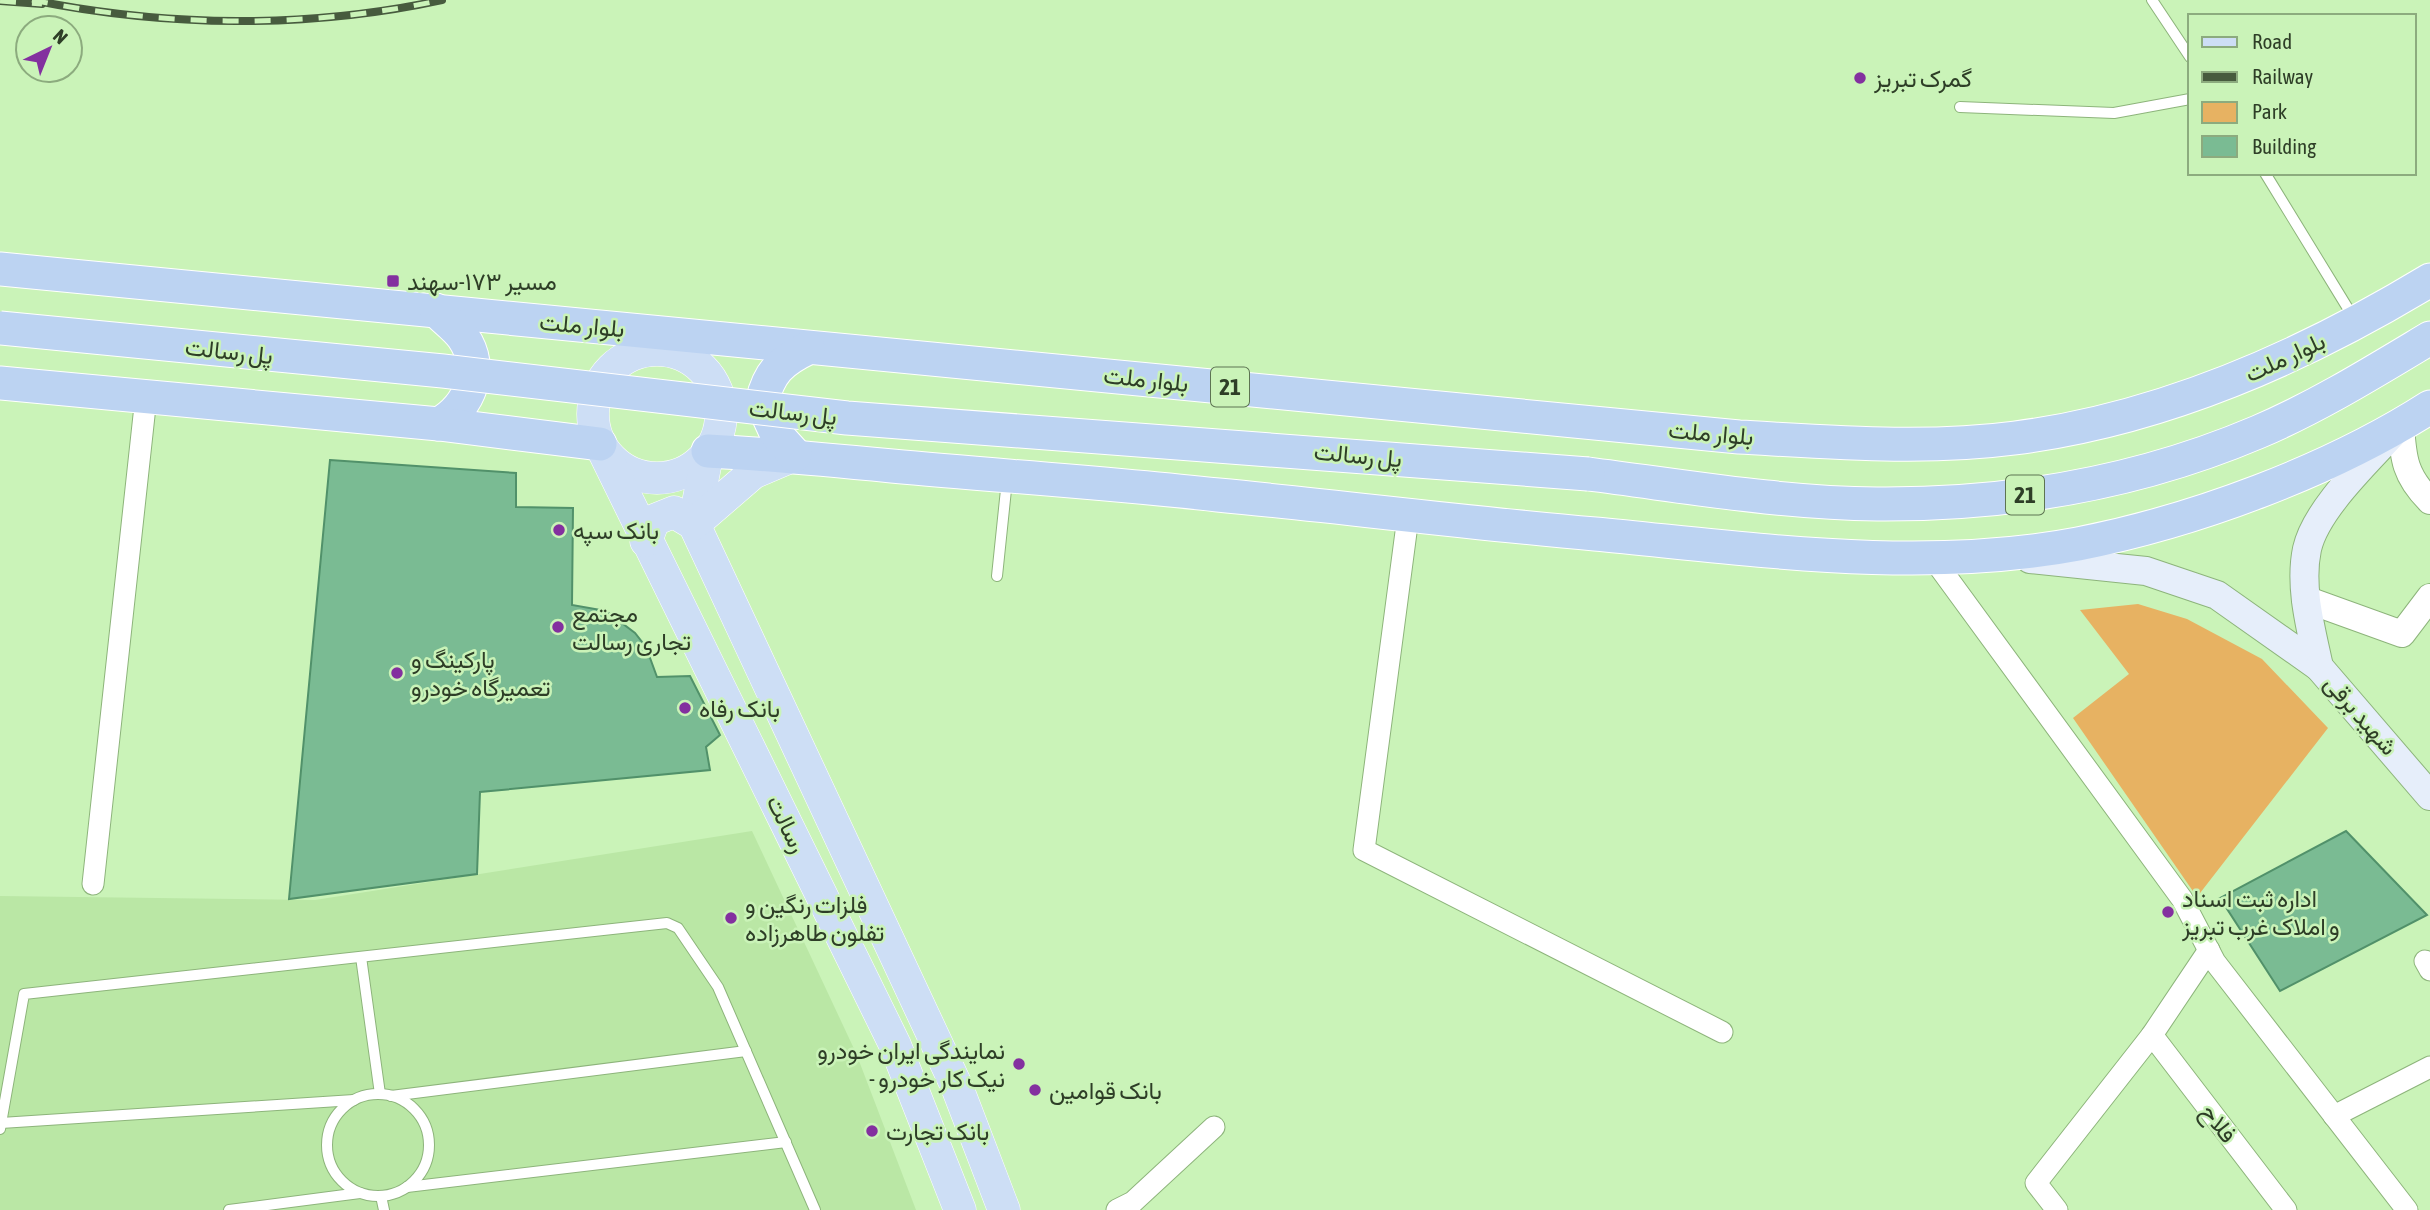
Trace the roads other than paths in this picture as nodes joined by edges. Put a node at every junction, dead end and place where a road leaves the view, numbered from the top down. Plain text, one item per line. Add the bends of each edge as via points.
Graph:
1 (2152, 0) edge
2 (2188, 54) edge
3 (2188, 99) edge
4 (1961, 107) dead end
5 (2266, 175) edge
6 (0, 269) edge
7 (2430, 280) edge
8 (436, 310) junction
9 (2356, 323) junction
10 (604, 327) junction
11 (0, 328) edge
12 (710, 337) junction
13 (2430, 338) edge
14 (808, 348) junction
15 (615, 364) junction
16 (707, 371) junction
17 (0, 383) edge
18 (146, 397) junction
19 (2430, 407) edge
20 (439, 425) junction
21 (2401, 425) junction
22 (600, 444) junction
23 (708, 451) junction
24 (795, 455) junction
25 (1008, 474) junction
26 (2430, 501) edge
27 (1408, 517) junction
28 (694, 524) junction
29 (646, 541) junction
30 (1989, 555) junction
31 (1932, 557) junction
32 (997, 576) dead end
33 (2430, 597) edge
34 (2305, 599) junction
35 (2319, 667) junction
36 (2430, 796) edge
37 (93, 884) dead end
38 (2209, 950) junction
39 (361, 957) junction
40 (1722, 1032) dead end
41 (2152, 1035) junction
42 (746, 1051) junction
43 (2430, 1067) edge
44 (385, 1095) junction
45 (354, 1100) junction
46 (2334, 1116) junction
47 (0, 1126) edge
48 (1213, 1127) dead end
49 (786, 1142) junction
50 (407, 1187) junction
51 (360, 1193) junction
52 (381, 1196) junction
53 (229, 1210) edge
54 (383, 1210) edge
55 (815, 1210) edge
56 (960, 1210) edge
57 (1004, 1210) edge
58 (1117, 1210) edge
59 (2057, 1210) edge
60 (2286, 1210) edge
61 (2407, 1210) edge

1 - 2 lane
3 - 4 lane via 2114,113
5 - 9 lane
6 - 8 highway, بلوار ملت / 21
7 - 9 highway, بلوار ملت / 21
8 - 10 highway, بلوار ملت / 21
8 - 20 highway via 463,337 476,366 470,393 453,416
9 - 14 highway, بلوار ملت / 21 via 2223,385 2118,419 2014,438 1896,445 1739,437
10 - 12 highway, بلوار ملت / 21
10 - 15 main road
11 - 13 highway, پل رسالت / 21, bridge via 443,371 847,418 1588,474 1776,498 1877,504 1986,500 2075,488 2177,462 2260,431
12 - 14 highway, بلوار ملت / 21
12 - 16 main road
14 - 24 highway via 785,359 772,373 762,402 777,435
15 - 16 main road via 645,350 679,352
15 - 22 main road via 596,392 593,426
16 - 23 main road via 722,402 719,436
17 - 18 highway
18 - 20 highway
18 - 37 street
19 - 21 highway
20 - 22 highway
21 - 26 street via 2403,458 2413,485
21 - 30 highway via 2265,489 2167,523 2076,544
21 - 34 main road via 2329,504 2307,548
22 - 23 main road via 615,463 636,475 670,478 695,466
22 - 29 main road, رسالت
23 - 24 highway
23 - 28 main road
24 - 25 highway
24 - 28 main road via 753,472
25 - 27 highway
25 - 32 lane
27 - 31 highway via 1800,553
27 - 40 street via 1364,850
28 - 29 main road via 674,512 654,520
28 - 57 main road, رسالت via 957,1087
29 - 56 main road, رسالت via 895,1045
30 - 31 highway
30 - 35 main road, شهید برقی via 2146,571 2217,595
31 - 38 street via 2182,899
33 - 34 street via 2402,634
34 - 35 main road
35 - 36 main road, شهید برقی
38 - 41 street
38 - 46 street
39 - 42 lane via 667,923 678,928 718,987
39 - 44 lane
39 - 47 lane via 24,994
41 - 59 street via 2036,1183
41 - 60 street, فلاح
42 - 44 lane
42 - 49 lane
43 - 46 street
44 - 45 lane
44 - 50 lane via 406,1103 426,1129 426,1161
45 - 47 lane
45 - 51 lane via 331,1124 328,1157 345,1184
46 - 61 street
48 - 58 street via 1133,1202
49 - 50 lane
49 - 55 lane
50 - 52 lane
51 - 52 lane
51 - 53 lane
52 - 54 lane

